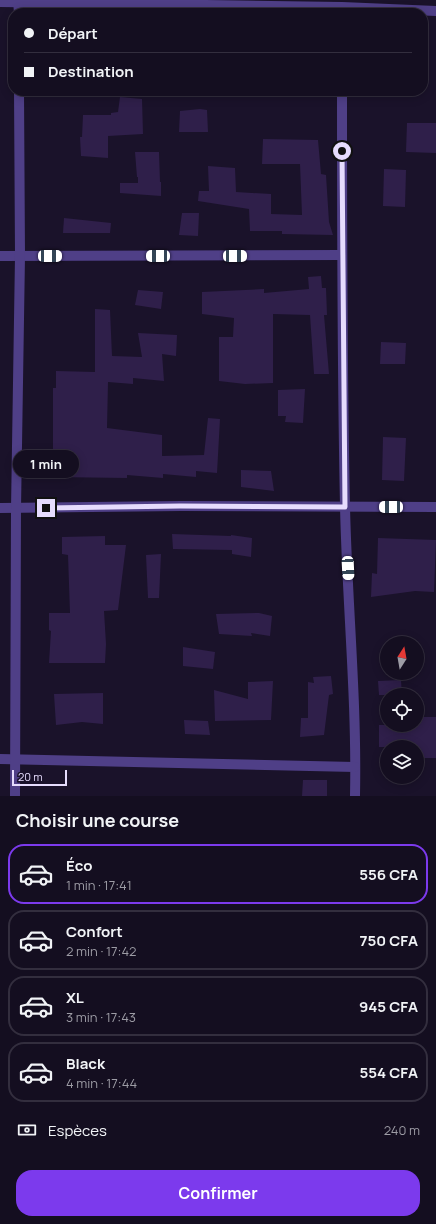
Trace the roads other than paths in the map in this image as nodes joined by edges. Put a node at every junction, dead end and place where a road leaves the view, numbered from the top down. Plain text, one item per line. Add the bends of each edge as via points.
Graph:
1 (18, 1) edge
2 (0, 2) edge
3 (342, 7) edge
4 (366, 8) edge
5 (19, 96) edge
6 (342, 96) edge
7 (342, 255) junction
8 (0, 256) edge
9 (20, 256) junction
10 (345, 507) junction
11 (436, 507) edge
12 (0, 508) edge
13 (16, 509) junction
14 (0, 759) edge
15 (16, 759) junction
16 (356, 767) junction
17 (15, 796) edge
18 (355, 796) edge

1 - 2 street
1 - 3 street
3 - 4 street
5 - 9 street
6 - 7 street
7 - 9 street
7 - 10 street
8 - 9 street
9 - 13 street
10 - 11 street
10 - 13 street via 180,506
10 - 16 street
12 - 13 street
13 - 15 street
14 - 15 street
15 - 16 street
15 - 17 street
16 - 18 street

